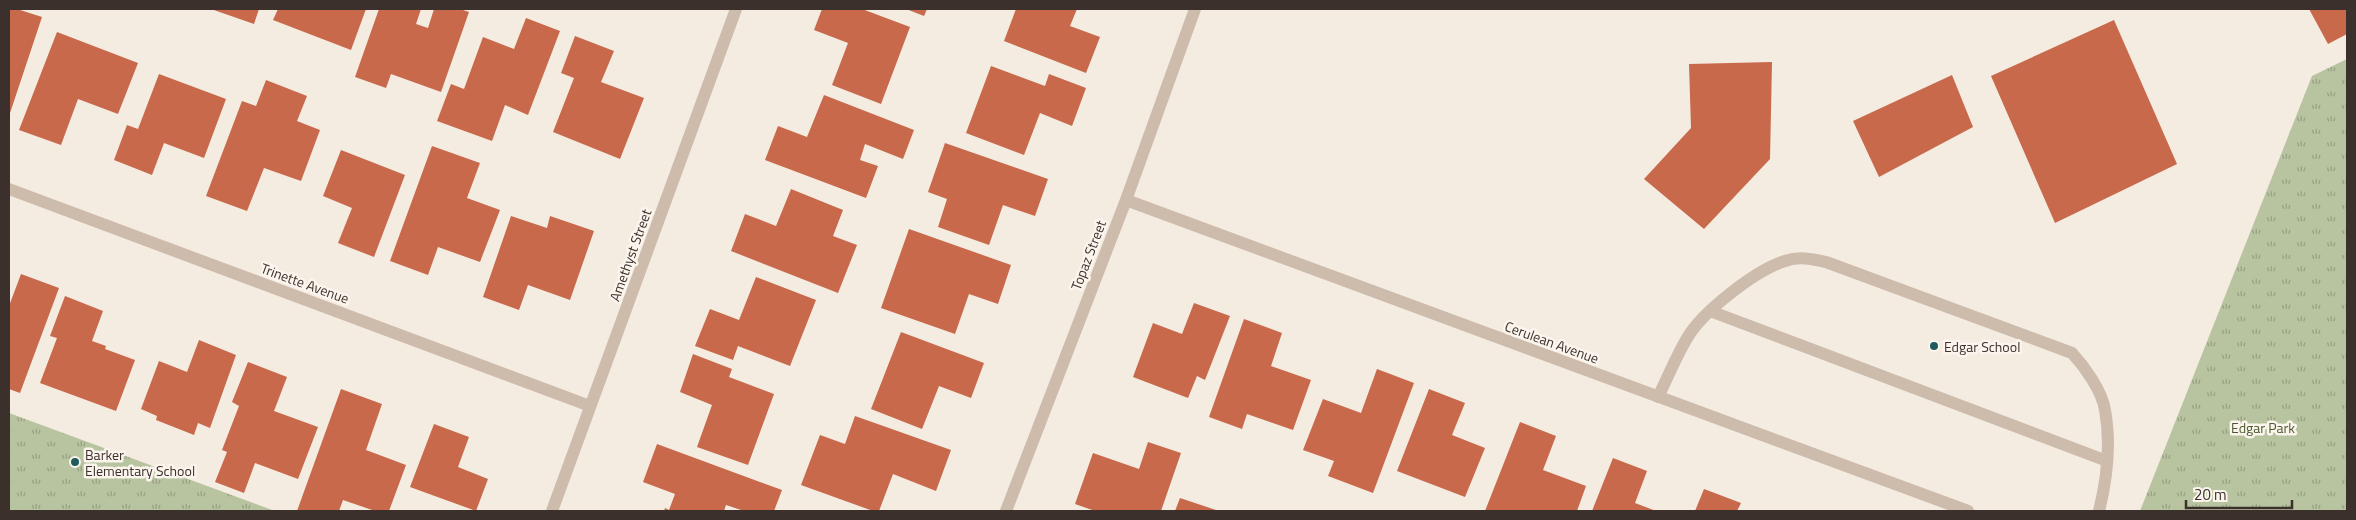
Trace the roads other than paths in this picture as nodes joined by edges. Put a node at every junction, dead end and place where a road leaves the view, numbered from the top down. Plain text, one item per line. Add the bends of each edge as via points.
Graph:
1 (1195, 9) edge
2 (733, 10) edge
3 (9, 189) edge
4 (1126, 200) junction
5 (1710, 311) junction
6 (1658, 397) junction
7 (590, 406) junction
8 (2108, 462) junction
9 (552, 511) edge
10 (1006, 511) edge
11 (1968, 511) edge
12 (2100, 511) edge

1 - 4 street, Topaz Street
2 - 7 street, Amethyst Street
3 - 7 street, Trinette Avenue
4 - 6 street, Cerulean Avenue
4 - 10 street, Topaz Street
5 - 6 street via 1689,335
5 - 8 street
5 - 8 street via 1760,272 1786,261 1806,258 1826,262 2072,353 2086,368 2105,409
6 - 11 street, Cerulean Avenue
7 - 9 street, Amethyst Street
8 - 12 street

